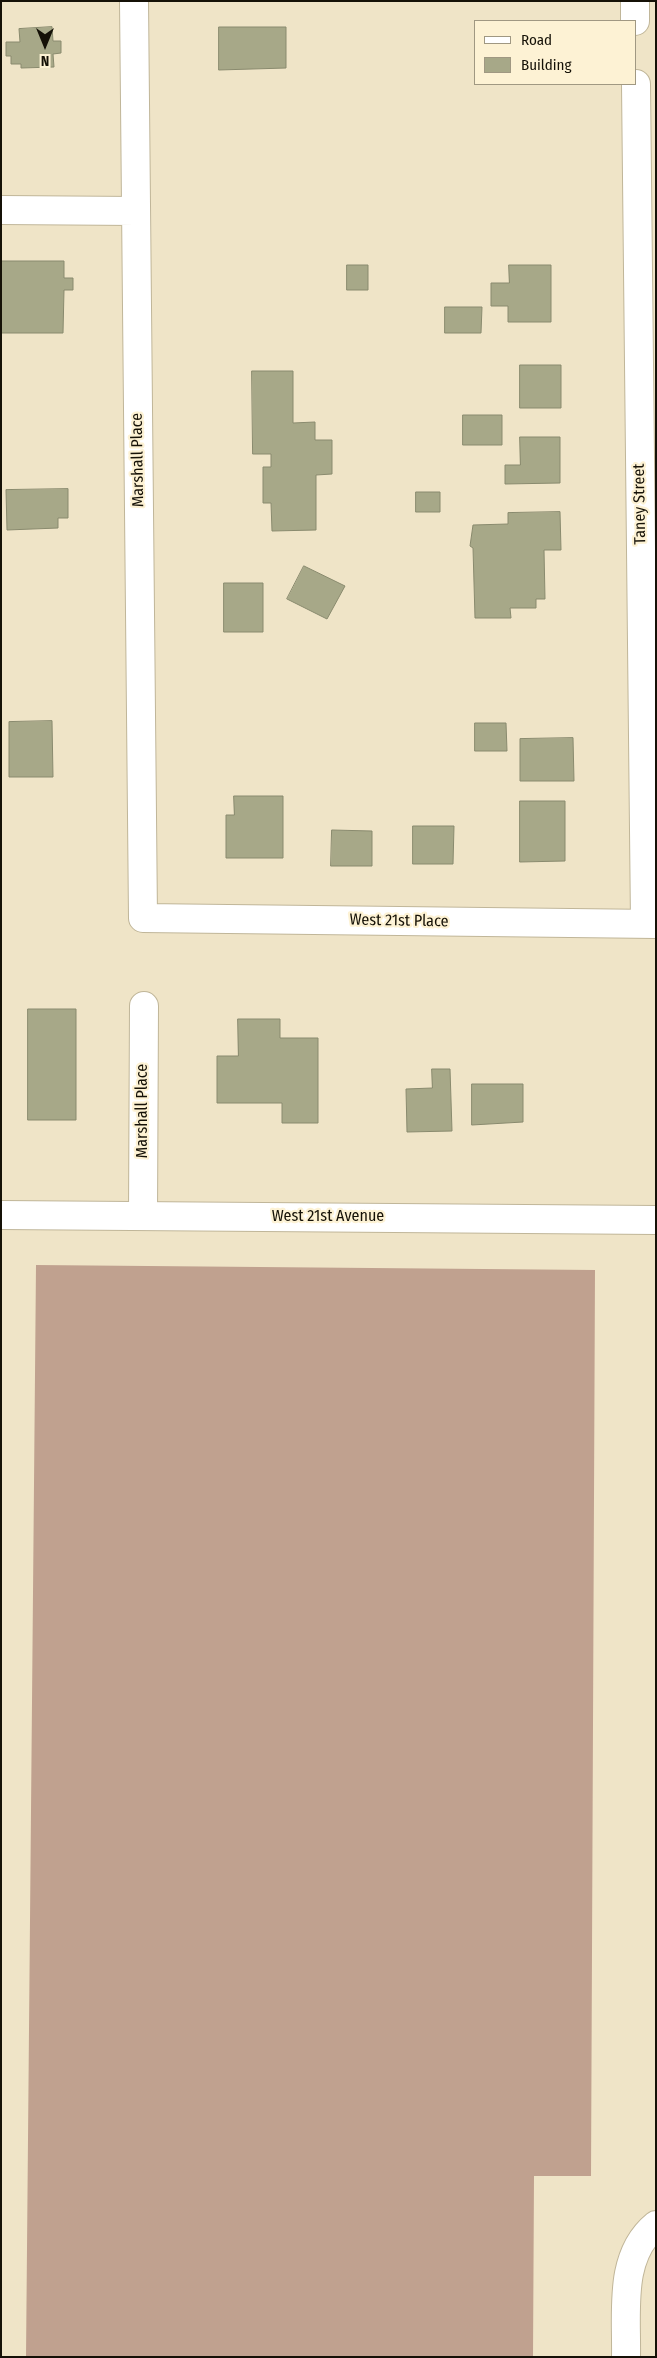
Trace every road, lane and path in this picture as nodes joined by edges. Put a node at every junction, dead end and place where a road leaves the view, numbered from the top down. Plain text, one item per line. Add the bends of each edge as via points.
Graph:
1 (134, 1) edge
2 (635, 1) edge
3 (635, 20) edge
4 (636, 85) edge
5 (1, 210) edge
6 (136, 211) junction
7 (143, 918) joint
8 (650, 924) edge
9 (144, 1006) dead end
10 (1, 1215) edge
11 (143, 1216) junction
12 (656, 1220) edge
13 (650, 2230) edge
14 (626, 2357) edge

1 - 6 street, Marshall Place
2 - 3 street
4 - 8 street, Taney Street
5 - 6 street
6 - 7 street, Marshall Place
7 - 8 street, West 21st Place
9 - 11 street, Marshall Place
10 - 11 street, West 21st Avenue
11 - 12 street, West 21st Avenue
13 - 14 street via 634,2254 627,2277

